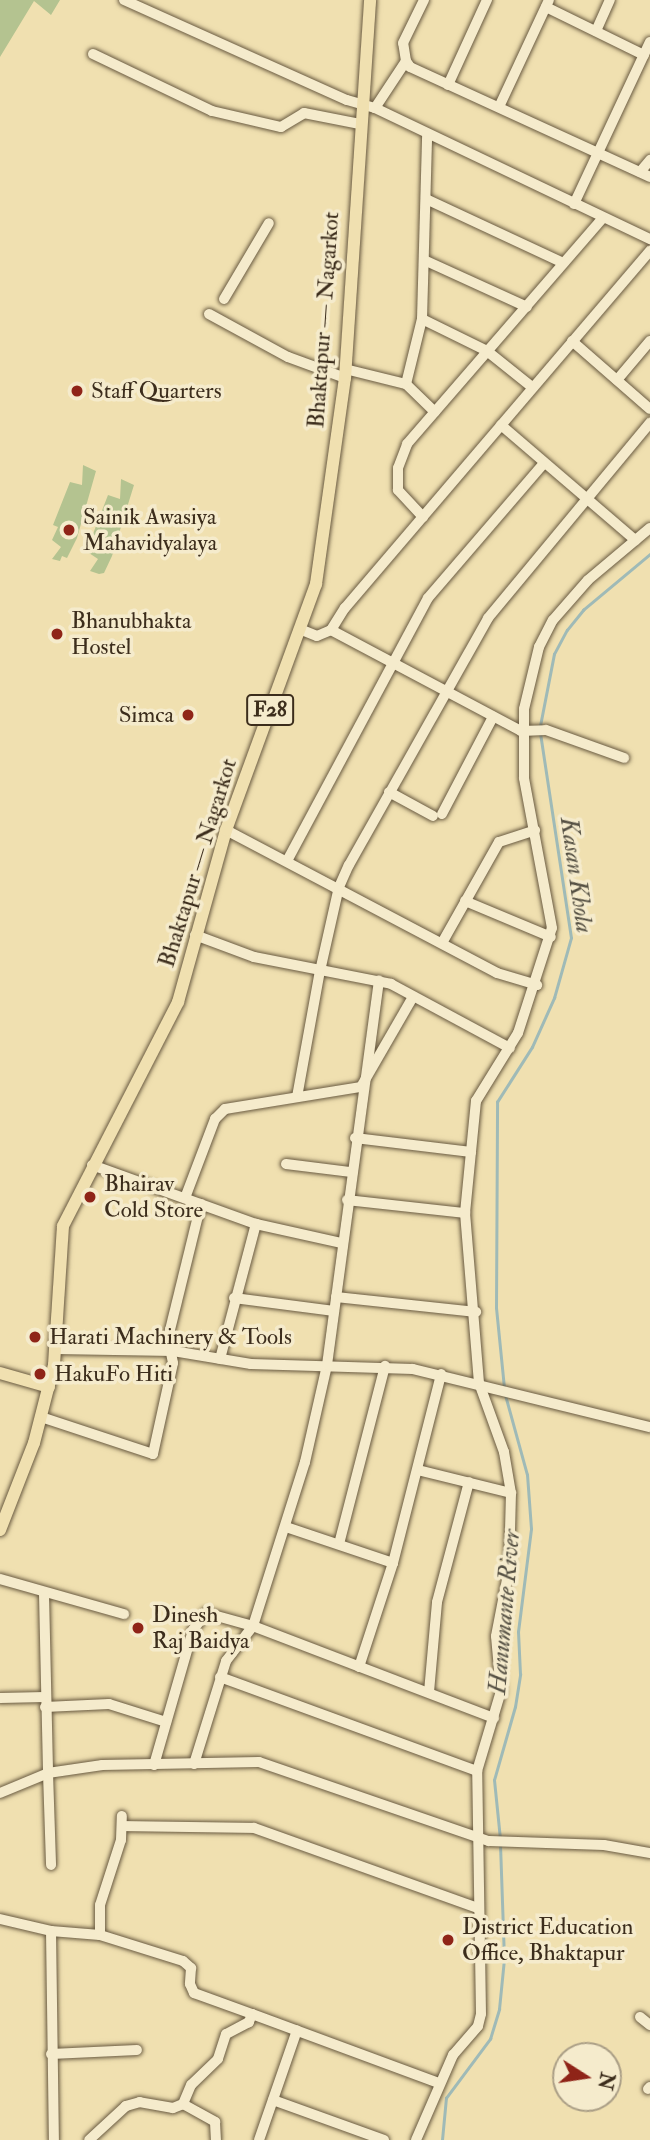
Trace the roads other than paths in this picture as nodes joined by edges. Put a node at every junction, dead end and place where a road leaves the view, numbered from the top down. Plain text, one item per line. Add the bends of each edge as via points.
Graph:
1 (124, 0) edge
2 (370, 0) edge
3 (424, 0) edge
4 (487, 0) edge
5 (610, 0) edge
6 (547, 3) edge
7 (596, 31) junction
8 (650, 42) edge
9 (93, 54) dead end
10 (644, 55) junction
11 (406, 61) junction
12 (448, 85) junction
13 (362, 103) junction
14 (499, 107) junction
15 (375, 108) junction
16 (360, 124) junction
17 (427, 135) junction
18 (598, 152) junction
19 (650, 160) edge
20 (645, 175) edge
21 (426, 199) junction
22 (575, 204) junction
23 (603, 218) junction
24 (269, 223) dead end
25 (650, 239) edge
26 (650, 251) edge
27 (424, 260) junction
28 (563, 263) junction
29 (224, 299) dead end
30 (527, 307) junction
31 (209, 314) dead end
32 (422, 319) junction
33 (572, 341) junction
34 (650, 341) edge
35 (488, 351) junction
36 (345, 373) junction
37 (617, 380) junction
38 (406, 384) junction
39 (531, 387) junction
40 (650, 409) edge
41 (435, 412) junction
42 (650, 423) edge
43 (501, 425) junction
44 (544, 463) junction
45 (585, 498) junction
46 (423, 517) junction
47 (650, 528) edge
48 (635, 540) junction
49 (302, 630) junction
50 (331, 631) junction
51 (396, 663) junction
52 (444, 692) junction
53 (493, 717) junction
54 (526, 730) junction
55 (624, 758) dead end
56 (389, 792) junction
57 (226, 830) junction
58 (535, 830) junction
59 (287, 861) junction
60 (339, 887) junction
61 (465, 901) junction
62 (195, 935) junction
63 (551, 937) junction
64 (442, 943) junction
65 (320, 971) junction
66 (379, 981) junction
67 (537, 985) junction
68 (413, 997) junction
69 (510, 1048) junction
70 (361, 1087) junction
71 (297, 1097) junction
72 (355, 1138) junction
73 (471, 1152) junction
74 (286, 1164) dead end
75 (92, 1165) junction
76 (350, 1172) junction
77 (185, 1198) junction
78 (347, 1200) junction
79 (201, 1204) junction
80 (466, 1213) junction
81 (256, 1224) junction
82 (342, 1243) junction
83 (336, 1297) junction
84 (234, 1298) junction
85 (334, 1311) junction
86 (476, 1312) junction
87 (56, 1349) junction
88 (173, 1351) junction
89 (220, 1359) junction
90 (327, 1365) junction
91 (384, 1366) junction
92 (0, 1373) edge
93 (441, 1374) junction
94 (479, 1383) junction
95 (49, 1387) junction
96 (41, 1417) junction
97 (650, 1427) edge
98 (418, 1470) junction
99 (469, 1482) junction
100 (511, 1493) junction
101 (286, 1527) junction
102 (0, 1530) edge
103 (339, 1544) junction
104 (393, 1563) junction
105 (0, 1579) edge
106 (44, 1594) junction
107 (124, 1614) dead end
108 (253, 1626) junction
109 (359, 1667) junction
110 (220, 1677) junction
111 (429, 1692) junction
112 (0, 1698) edge
113 (45, 1702) junction
114 (494, 1718) junction
115 (166, 1722) junction
116 (194, 1764) junction
117 (154, 1765) junction
118 (477, 1771) junction
119 (48, 1773) junction
120 (0, 1793) edge
121 (483, 1840) junction
122 (650, 1853) edge
123 (51, 1866) dead end
124 (477, 1908) junction
125 (0, 1919) edge
126 (51, 1931) junction
127 (100, 1935) junction
128 (252, 2014) junction
129 (640, 2017) dead end
130 (650, 2025) edge
131 (296, 2030) junction
132 (137, 2050) dead end
133 (51, 2054) junction
134 (439, 2083) junction
135 (273, 2100) junction
136 (183, 2104) junction
137 (54, 2140) edge
138 (89, 2140) edge
139 (215, 2140) edge
140 (259, 2140) edge
141 (384, 2140) edge
142 (416, 2140) edge

1 - 13 street
2 - 13 main road, Bhaktapur — Nagarkot / F28
3 - 11 street via 403,43
4 - 12 street
5 - 7 street
6 - 7 street
6 - 14 street
7 - 10 street
8 - 10 street
9 - 16 street via 212,111 281,127 304,113
10 - 18 street
11 - 12 street
11 - 15 street
12 - 14 street
13 - 15 street
13 - 16 main road, Bhaktapur — Nagarkot / F28
14 - 18 street
15 - 17 street
16 - 36 main road, Bhaktapur — Nagarkot / F28
17 - 21 street
17 - 22 street
18 - 20 street
18 - 22 street
19 - 20 street
21 - 27 street
21 - 28 street
22 - 23 street
23 - 25 street
23 - 28 street
24 - 29 street
26 - 33 street
27 - 30 street
27 - 32 street
28 - 30 street
30 - 35 street
31 - 36 street via 288,357
32 - 35 street
32 - 38 street
33 - 37 street
33 - 39 street
34 - 37 street
35 - 39 street
35 - 41 street
36 - 38 street
36 - 49 main road, Bhaktapur — Nagarkot / F28 via 321,565
37 - 40 street
38 - 41 street
39 - 43 street
41 - 46 street via 407,444 398,468 401,497
42 - 45 street
43 - 44 street
43 - 46 street
44 - 45 street
44 - 51 street via 428,598
45 - 48 street
45 - 52 street via 488,618
46 - 50 street via 345,608
47 - 48 street
48 - 54 street via 568,600 544,635 527,690
49 - 50 street via 317,636
49 - 57 main road, Bhaktapur — Nagarkot / F28
50 - 51 street
51 - 52 street
51 - 59 street
52 - 53 street
52 - 56 street
53 - 54 street
53 - 56 street via 438,815
54 - 55 street via 546,730
54 - 58 street via 524,778
56 - 60 street
57 - 59 street
57 - 62 main road, Bhaktapur — Nagarkot / F28
58 - 61 street via 499,842
58 - 63 street
59 - 60 street
60 - 64 street
60 - 65 street
61 - 63 street
61 - 64 street
62 - 65 street via 254,957
62 - 75 main road, Bhaktapur — Nagarkot / F28 via 178,1002
63 - 67 street
64 - 67 street via 497,973
65 - 66 street
65 - 71 street
66 - 68 street
66 - 70 street
67 - 69 street
68 - 69 street
68 - 70 street
69 - 73 street via 476,1101
70 - 71 street
70 - 72 street
71 - 77 street via 225,1109 215,1119
72 - 73 street
72 - 76 street
73 - 80 street
74 - 76 street
75 - 77 street
75 - 87 main road, Bhaktapur — Nagarkot / F28 via 60,1234
76 - 78 street
77 - 79 street
78 - 80 street
78 - 82 street
79 - 81 street
79 - 88 street via 168,1338
80 - 86 street
81 - 82 street
81 - 84 street
82 - 83 street
83 - 85 street
83 - 86 street
84 - 85 street
84 - 89 street
85 - 90 street
86 - 94 street
87 - 88 street
87 - 95 main road, Bhaktapur — Nagarkot / F28
88 - 89 street
88 - 96 street via 153,1454
89 - 90 street
90 - 91 street
90 - 101 street
91 - 93 street
91 - 103 street
92 - 95 main road
93 - 94 street
93 - 98 street
94 - 97 street
94 - 100 street via 504,1452
95 - 96 main road, F28
96 - 102 main road, F28
98 - 99 street
98 - 104 street
99 - 100 street
99 - 111 street via 437,1602
100 - 114 street via 509,1569 496,1636 501,1690
101 - 103 street
101 - 108 street
103 - 104 street
104 - 109 street
105 - 106 street
106 - 107 street
106 - 113 street
108 - 109 street
108 - 110 street via 242,1636
108 - 115 street via 206,1613 193,1630
109 - 111 street
110 - 116 street
110 - 118 street
111 - 114 street
112 - 113 street
113 - 115 street via 109,1704
113 - 119 street
114 - 118 street
115 - 117 street
116 - 117 street
116 - 121 street via 277,1765
117 - 119 street
118 - 121 street
119 - 120 street
119 - 123 street
121 - 122 street via 559,1842
121 - 124 street
124 - 127 street via 254,1828 123,1821 100,1905
124 - 134 street via 481,2014
125 - 126 street
126 - 127 street
126 - 133 street
127 - 128 street via 183,1961 191,1968 194,1993
128 - 131 street
128 - 136 street via 249,2022 226,2034 218,2059 191,2085
129 - 130 street
131 - 134 street
131 - 135 street
132 - 133 street
133 - 137 street
134 - 142 street
135 - 140 street
135 - 141 street
136 - 138 street via 173,2108 140,2102 127,2106
136 - 139 street via 215,2122

